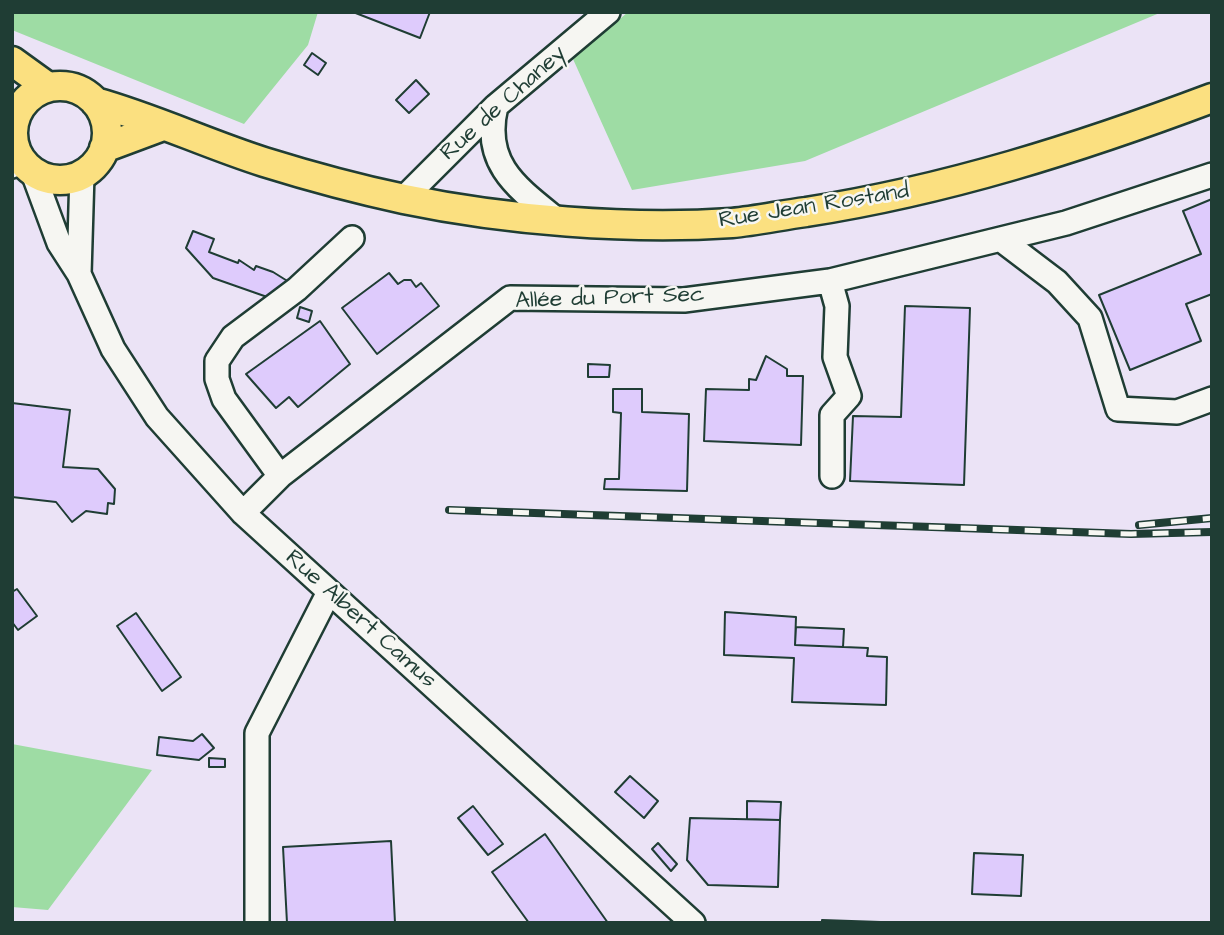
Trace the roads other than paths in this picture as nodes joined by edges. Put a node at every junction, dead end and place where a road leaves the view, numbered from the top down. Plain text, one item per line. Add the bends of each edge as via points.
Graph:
1 (608, 12) edge
2 (12, 61) edge
3 (48, 87) junction
4 (1212, 98) edge
5 (95, 102) junction
6 (496, 106) junction
7 (163, 126) junction
8 (104, 148) junction
9 (18, 153) edge
10 (82, 174) junction
11 (1212, 174) edge
12 (402, 199) junction
13 (556, 219) junction
14 (352, 239) dead end
15 (1003, 240) junction
16 (79, 274) junction
17 (830, 281) junction
18 (1212, 399) edge
19 (280, 476) junction
20 (832, 476) dead end
21 (243, 513) junction
22 (329, 592) junction
23 (257, 923) edge
24 (693, 923) edge

1 - 6 street, Rue de Chaney
2 - 3 main road
3 - 5 main road via 73,87
3 - 9 main road via 23,103 14,119
4 - 13 main road, Rue Jean Rostand via 1093,142 961,182 848,205 733,223
5 - 7 main road, Rue Jean Rostand
5 - 8 main road via 106,125
6 - 12 street, Rue de Chaney
6 - 13 street via 491,125 498,161 523,193
7 - 8 main road
7 - 12 main road, Rue Jean Rostand via 263,162
8 - 10 main road
9 - 10 main road via 51,179
9 - 16 street, Rue Albert Camus via 59,243
10 - 16 street, Rue Albert Camus
11 - 15 street, Allée du Port Sec
12 - 13 main road, Rue Jean Rostand
14 - 19 street via 297,289 233,337 217,361 224,398
15 - 17 street, Allée du Port Sec
15 - 18 street via 1057,282 1090,318 1118,409 1177,412
16 - 21 street, Rue Albert Camus via 113,349 157,417
17 - 19 street, Allée du Port Sec via 684,300 510,298
17 - 20 street via 837,306 835,357 849,396 832,415
19 - 21 street, Allée du Port Sec
21 - 22 street, Rue Albert Camus
22 - 23 street via 257,733
22 - 24 street, Rue Albert Camus

